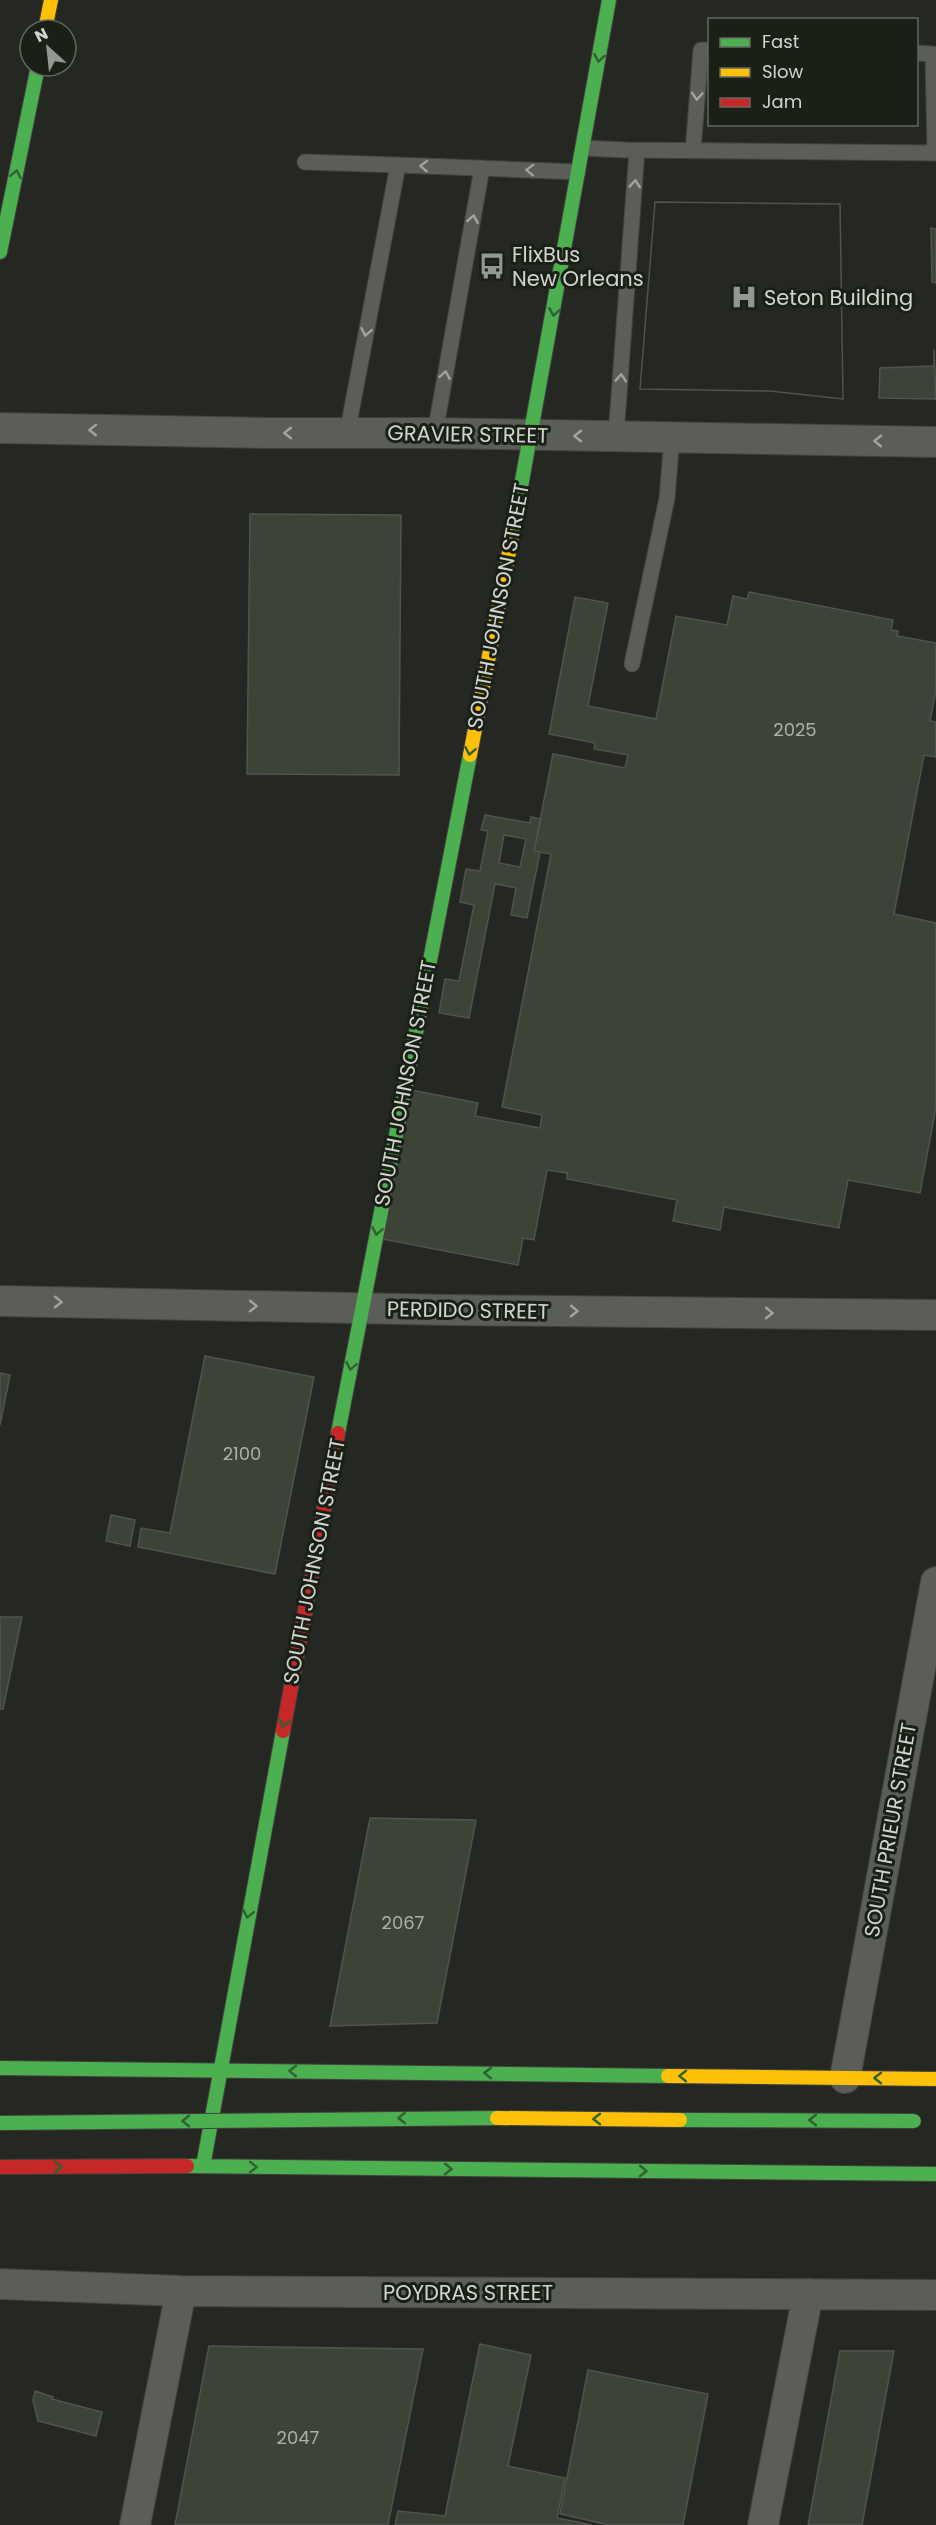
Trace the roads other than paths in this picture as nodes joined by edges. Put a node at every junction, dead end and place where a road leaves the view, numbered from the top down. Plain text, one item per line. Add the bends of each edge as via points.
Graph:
1 (51, 0) edge
2 (609, 0) edge
3 (47, 18) edge
4 (708, 50) edge
5 (918, 53) edge
6 (36, 78) edge
7 (583, 148) junction
8 (637, 150) junction
9 (693, 151) junction
10 (935, 153) edge
11 (305, 162) dead end
12 (398, 165) junction
13 (482, 168) junction
14 (578, 172) junction
15 (0, 252) edge
16 (0, 428) edge
17 (435, 433) junction
18 (347, 434) junction
19 (532, 435) junction
20 (616, 436) junction
21 (672, 438) junction
22 (936, 442) edge
23 (632, 664) dead end
24 (0, 1301) edge
25 (362, 1308) junction
26 (936, 1315) edge
27 (936, 1582) edge
28 (0, 2068) edge
29 (219, 2070) junction
30 (845, 2078) junction
31 (936, 2079) edge
32 (914, 2121) dead end
33 (0, 2123) edge
34 (203, 2166) junction
35 (0, 2167) edge
36 (936, 2174) edge
37 (0, 2284) edge
38 (181, 2290) junction
39 (808, 2294) junction
40 (936, 2295) edge
41 (135, 2525) edge
42 (763, 2525) edge

1 - 3 main road
2 -> 7 main road, SOUTH JOHNSON STREET
4 -> 9 lane via 701,50
5 - 10 lane via 933,54
15 -> 6 main road
7 - 8 lane
7 - 14 main road, SOUTH JOHNSON STREET
8 - 9 lane
20 -> 8 lane
9 - 10 lane
11 - 12 lane
13 -> 12 lane
12 -> 18 lane
14 -> 13 lane
17 -> 13 lane
14 -> 19 main road, SOUTH JOHNSON STREET
18 -> 16 street, GRAVIER STREET
17 - 18 street, GRAVIER STREET
17 - 19 street, GRAVIER STREET
20 -> 19 street, GRAVIER STREET
19 -> 25 main road, SOUTH JOHNSON STREET
20 - 21 street, GRAVIER STREET
22 -> 21 street, GRAVIER STREET
21 - 23 lane via 667,498
24 -> 25 street, PERDIDO STREET
25 -> 26 street, PERDIDO STREET
25 -> 29 main road, SOUTH JOHNSON STREET
27 - 30 street, SOUTH PRIEUR STREET
28 - 29 main road
30 -> 29 main road
29 - 34 main road, SOUTH JOHNSON STREET
31 -> 30 main road
32 -> 33 main road, bridge via 414,2118
35 -> 34 main road
34 -> 36 main road
37 - 38 street, POYDRAS STREET
38 - 39 street, POYDRAS STREET
38 - 41 street
39 - 40 street, POYDRAS STREET
39 - 42 street

